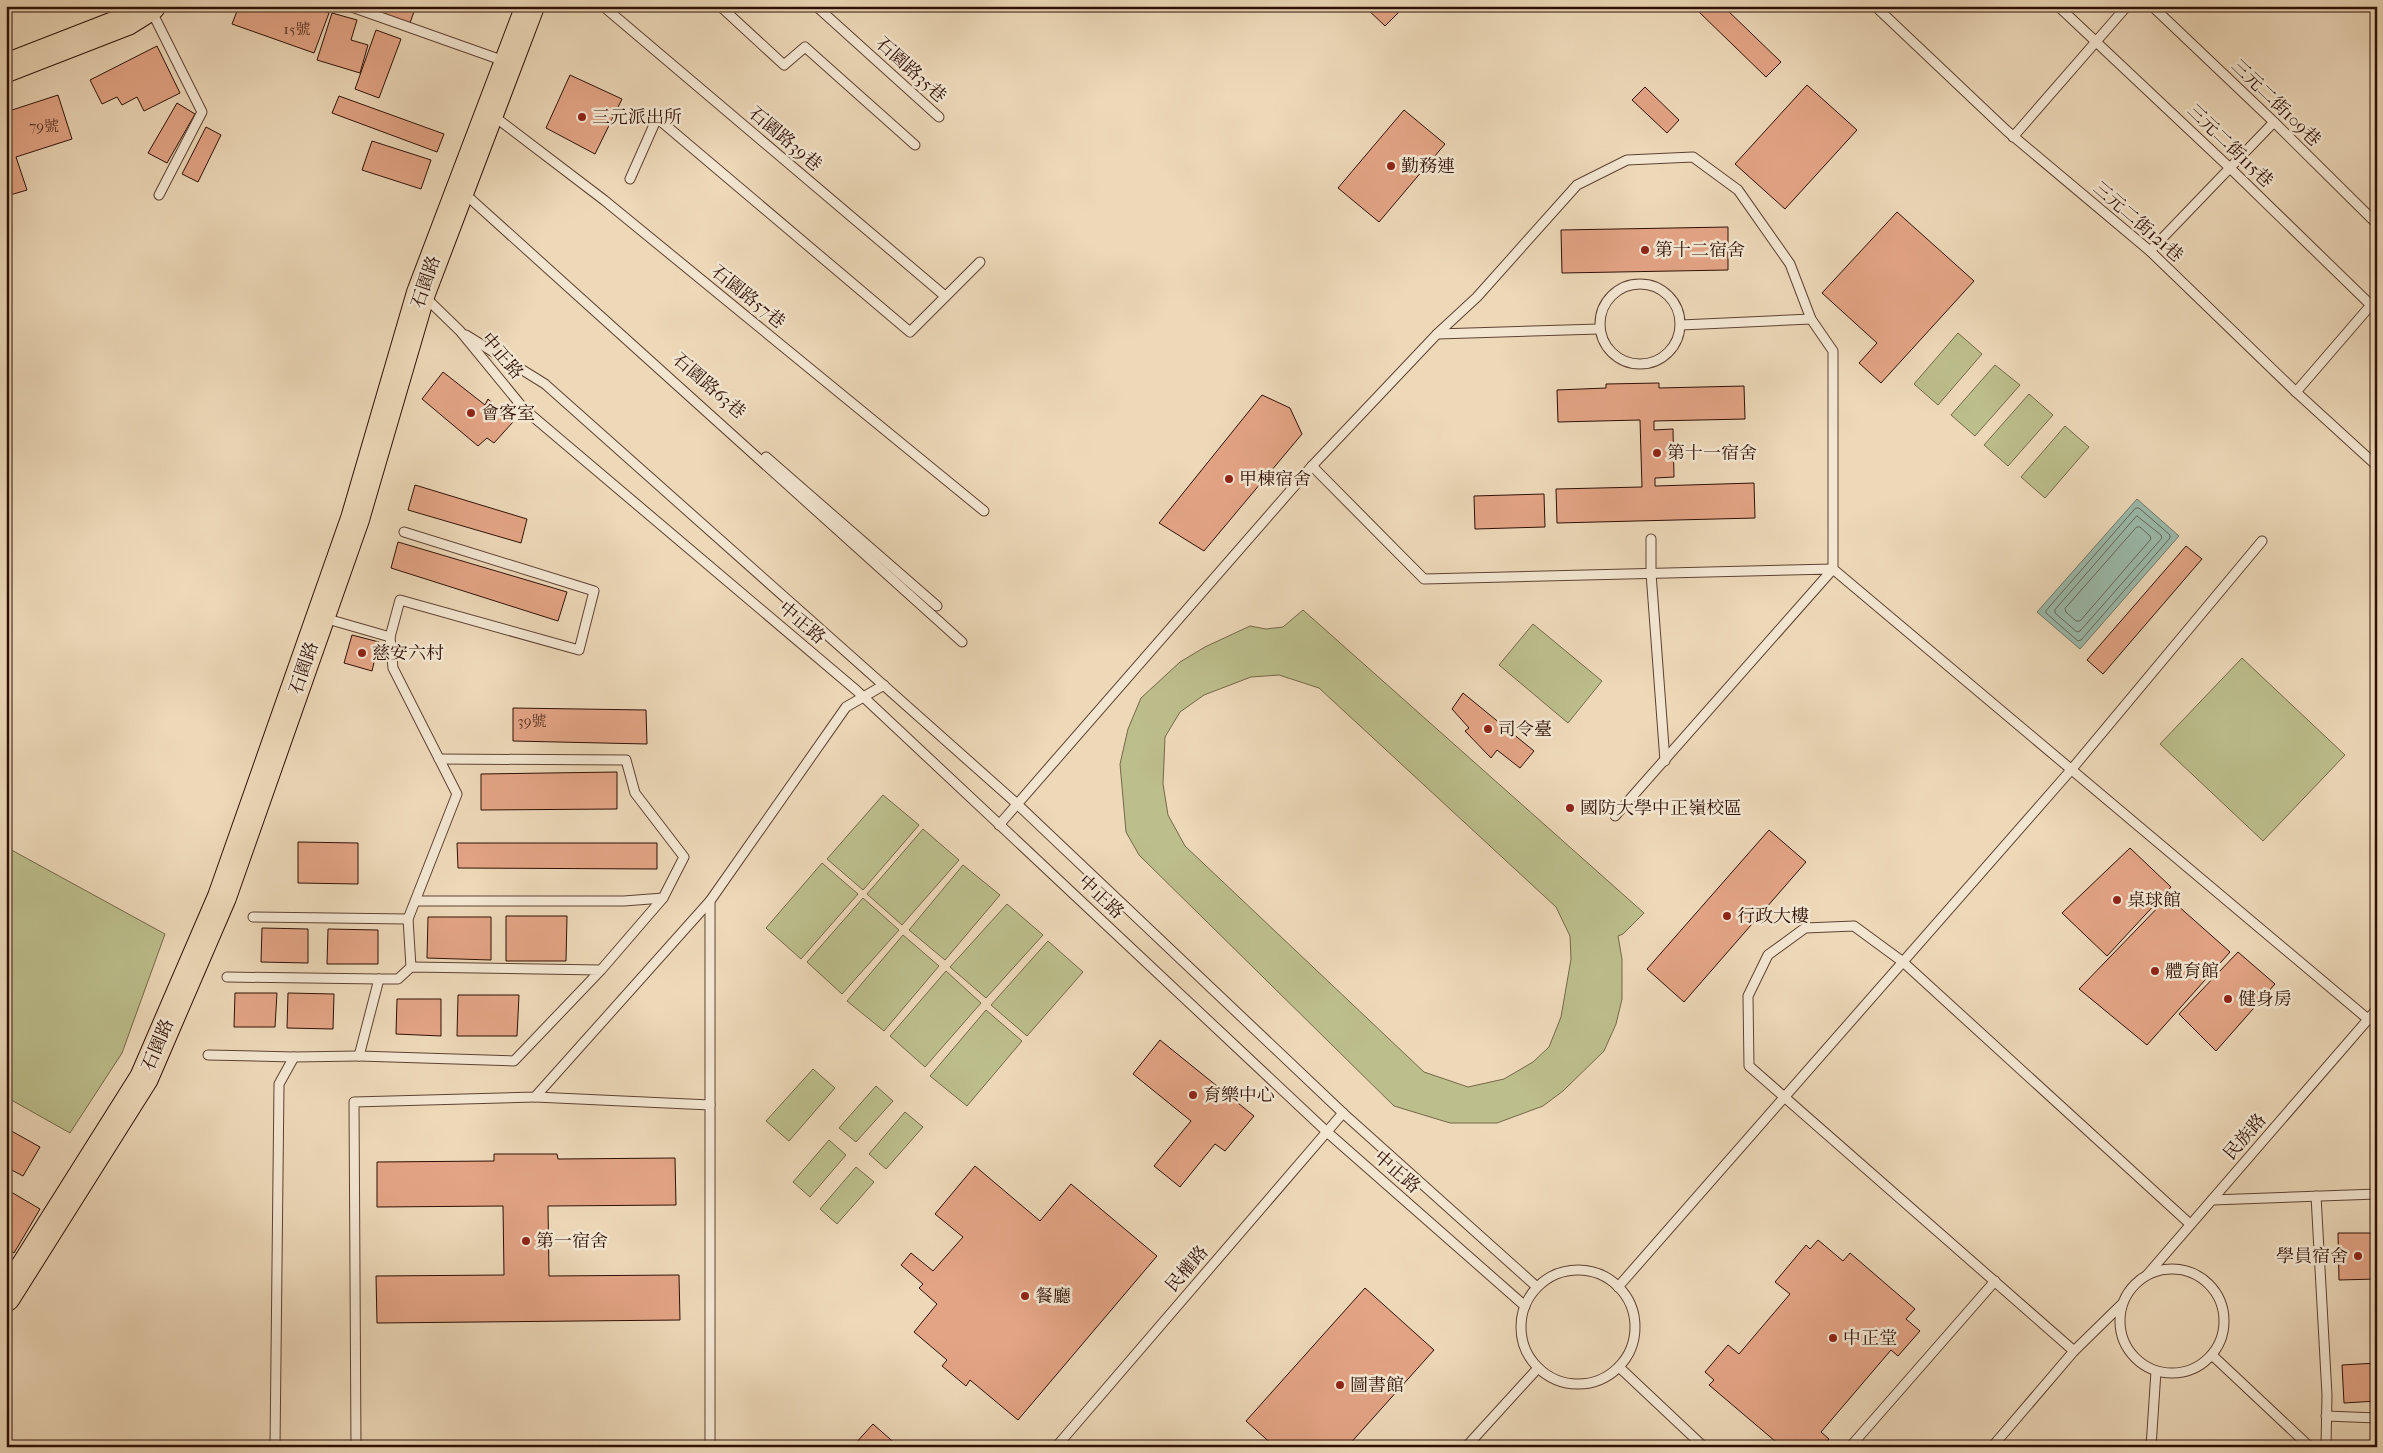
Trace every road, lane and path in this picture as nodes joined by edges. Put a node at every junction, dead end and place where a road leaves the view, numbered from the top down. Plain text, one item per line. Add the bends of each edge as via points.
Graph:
1 (349, 6) edge
2 (530, 6) edge
3 (604, 6) edge
4 (720, 6) edge
5 (816, 6) edge
6 (2058, 6) edge
7 (2126, 6) edge
8 (2152, 6) edge
9 (150, 7) edge
10 (1877, 7) edge
11 (2097, 43) junction
12 (508, 62) junction
13 (6, 68) edge
14 (489, 112) junction
15 (939, 118) dead end
16 (2274, 122) junction
17 (2013, 137) junction
18 (914, 145) dead end
19 (2230, 168) junction
20 (630, 179) dead end
21 (460, 189) junction
22 (160, 195) dead end
23 (2377, 224) edge
24 (2150, 251) junction
25 (980, 262) dead end
26 (421, 293) junction
27 (946, 296) junction
28 (2375, 305) edge
29 (1811, 319) junction
30 (1681, 325) junction
31 (1599, 328) junction
32 (460, 331) junction
33 (1437, 334) junction
34 (2296, 392) junction
35 (1312, 466) junction
36 (2377, 466) edge
37 (984, 510) dead end
38 (404, 532) dead end
39 (1651, 539) dead end
40 (2262, 541) dead end
41 (1834, 569) junction
42 (1651, 573) junction
43 (937, 606) dead end
44 (322, 617) junction
45 (390, 637) junction
46 (962, 642) dead end
47 (884, 685) junction
48 (439, 759) junction
49 (1665, 761) junction
50 (2072, 770) junction
51 (1016, 803) junction
52 (1615, 816) dead end
53 (999, 825) junction
54 (663, 898) junction
55 (416, 900) junction
56 (710, 901) junction
57 (253, 918) dead end
58 (408, 919) junction
59 (1903, 962) junction
60 (411, 967) junction
61 (601, 970) junction
62 (227, 977) dead end
63 (380, 979) junction
64 (2377, 1009) edge
65 (2369, 1020) junction
66 (208, 1054) dead end
67 (359, 1056) junction
68 (294, 1057) junction
69 (1786, 1096) junction
70 (535, 1097) junction
71 (710, 1105) junction
72 (1343, 1113) junction
73 (1327, 1132) junction
74 (2377, 1194) edge
75 (2316, 1196) junction
76 (2212, 1200) junction
77 (2190, 1224) junction
78 (2147, 1275) junction
79 (1995, 1281) junction
80 (1537, 1287) junction
81 (1618, 1287) junction
82 (6, 1297) edge
83 (2122, 1304) junction
84 (1525, 1306) junction
85 (2074, 1351) junction
86 (2212, 1354) junction
87 (1619, 1367) junction
88 (1538, 1368) junction
89 (2156, 1372) junction
90 (2326, 1416) junction
91 (2377, 1418) edge
92 (275, 1447) edge
93 (356, 1447) edge
94 (710, 1447) edge
95 (1056, 1447) edge
96 (1466, 1447) edge
97 (1704, 1447) edge
98 (1850, 1447) edge
99 (1992, 1447) edge
100 (2151, 1447) edge
101 (2310, 1447) edge
102 (2326, 1447) edge

1 - 12 lane
2 - 12 main road, 石園路
3 - 27 lane, 石園路39巷
4 - 18 lane via 784,65 805,47
5 - 15 lane, 石園路35巷
6 - 11 lane, 三元二街115巷
7 - 11 lane
8 - 16 lane, 三元二街109巷
9 - 13 main road via 127,21
9 - 22 lane via 202,112
10 - 17 lane, 三元二街121巷
11 - 17 lane
11 - 19 lane, 三元二街115巷
12 - 14 main road, 石園路
14 - 21 main road, 石園路
14 - 37 lane, 石園路57巷 via 604,200
16 - 19 lane
16 - 23 lane, 三元二街109巷
17 - 24 lane, 三元二街121巷
19 - 24 lane
19 - 28 lane, 三元二街115巷
20 - 27 lane via 657,118 910,332
21 - 26 main road, 石園路
21 - 43 lane, 石園路63巷
21 - 46 lane
24 - 34 lane, 三元二街121巷
25 - 27 lane
26 - 32 lane
26 - 44 main road, 石園路
28 - 34 lane
29 - 30 lane
29 - 33 lane via 1790,264 1738,190 1693,157 1636,159 1627,160 1576,185 1477,297
29 - 41 lane via 1833,351
30 - 31 lane via 1674,347 1656,362 1633,364 1612,354
30 - 31 lane via 1676,303 1659,287 1636,283 1614,292 1601,311
31 - 33 lane
32 - 47 lane, 中正路 via 545,384
32 - 53 lane, 中正路 via 524,409 856,690
33 - 35 lane
34 - 36 lane, 三元二街121巷
35 - 42 lane via 1424,579
35 - 51 lane
38 - 45 lane via 594,591 579,650 400,600
39 - 42 lane
40 - 50 lane
41 - 42 lane
41 - 49 lane
41 - 50 lane
42 - 49 lane
44 - 45 lane
44 - 82 main road, 石園路 via 222,897 144,1078
45 - 48 lane via 393,668
47 - 51 lane, 中正路
47 - 56 lane via 846,707
48 - 54 lane via 626,760 634,793 684,857
48 - 55 lane via 457,794
49 - 52 lane
50 - 59 lane
50 - 65 lane
51 - 53 lane
51 - 72 lane, 中正路
53 - 73 lane, 中正路
54 - 55 lane via 624,901
54 - 61 lane
55 - 58 lane
56 - 70 lane
56 - 71 lane
57 - 58 lane
58 - 60 lane
59 - 69 lane
59 - 69 lane via 1854,926 1805,928 1768,954 1748,996 1749,1066
59 - 77 lane
60 - 61 lane
60 - 63 lane via 398,979
61 - 67 lane via 514,1061
62 - 63 lane
63 - 67 lane
64 - 65 lane, 民族路
65 - 76 lane, 民族路
66 - 68 lane
67 - 68 lane
68 - 92 lane via 279,1084
69 - 79 lane
69 - 81 lane
70 - 71 lane
70 - 93 lane via 354,1102
71 - 94 lane
72 - 73 lane, 民權路
72 - 80 lane, 中正路
73 - 84 lane, 中正路
73 - 95 lane, 民權路
74 - 75 lane
75 - 76 lane
75 - 90 lane
76 - 77 lane, 民族路
77 - 78 lane, 民族路
78 - 83 lane via 2128,1292
78 - 86 lane via 2164,1270 2182,1270 2199,1276 2212,1288 2221,1304 2224,1321 2221,1339
79 - 85 lane
79 - 98 lane
80 - 81 lane via 1569,1271 1587,1271 1604,1276
80 - 84 lane
81 - 87 lane via 1629,1301 1635,1336
83 - 85 lane
83 - 89 lane via 2119,1320 2129,1352
84 - 88 lane via 1521,1322 1522,1339
85 - 99 lane
86 - 89 lane via 2187,1372
86 - 101 lane
87 - 88 lane via 1604,1378 1570,1384 1552,1378
87 - 97 lane
88 - 96 lane
89 - 100 lane
90 - 91 lane
90 - 102 lane

